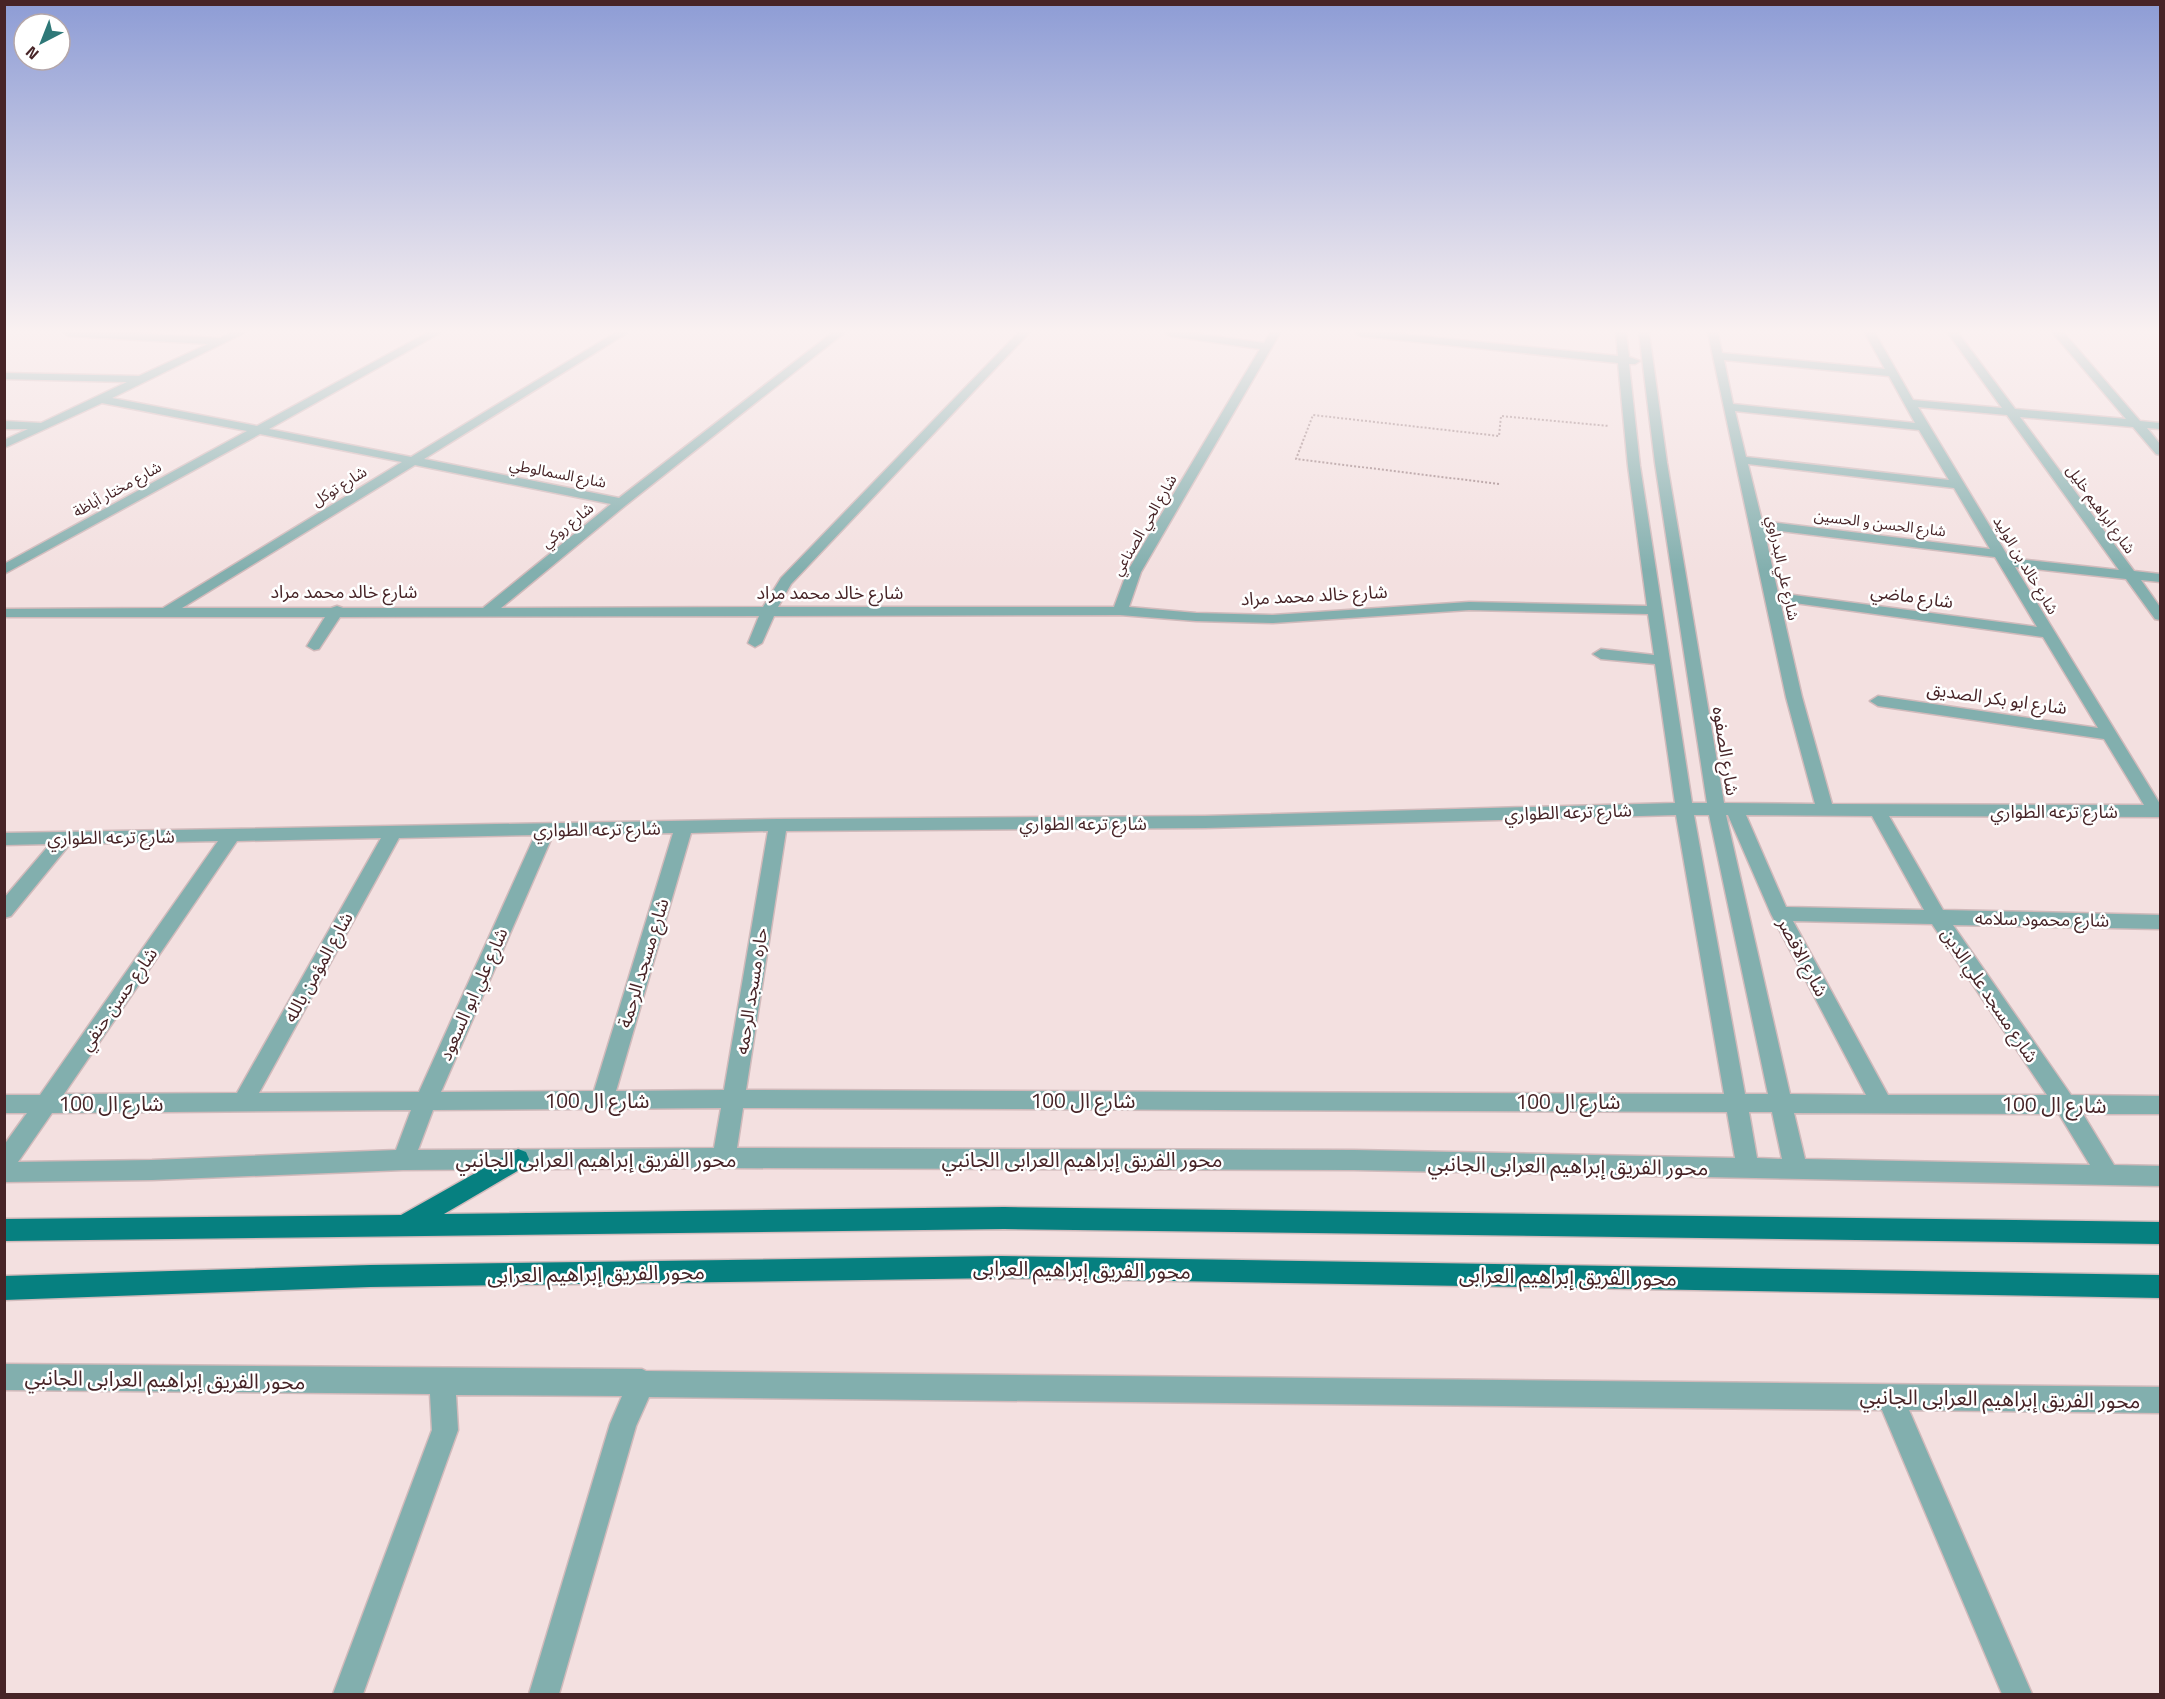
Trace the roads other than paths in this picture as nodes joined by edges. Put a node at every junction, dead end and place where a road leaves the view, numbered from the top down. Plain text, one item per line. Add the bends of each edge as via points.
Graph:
1 (73, 412) edge
2 (168, 412) edge
3 (290, 412) edge
4 (491, 412) edge
5 (736, 412) edge
6 (948, 412) edge
7 (1228, 412) edge
8 (1630, 412) edge
9 (1654, 412) edge
10 (1729, 412) edge
11 (1780, 412) edge
12 (1914, 412) edge
13 (2010, 412) edge
14 (2013, 412) edge
15 (2127, 412) edge
16 (2137, 424) junction
17 (4, 425) edge
18 (2160, 426) edge
19 (43, 427) junction
20 (1923, 427) junction
21 (258, 430) junction
22 (4, 445) edge
23 (2160, 451) edge
24 (412, 460) junction
25 (1741, 460) junction
26 (1959, 485) junction
27 (621, 502) junction
28 (1756, 524) junction
29 (2003, 558) junction
30 (4, 570) edge
31 (2129, 575) junction
32 (2160, 578) edge
33 (1772, 596) junction
34 (337, 610) junction
35 (1654, 610) junction
36 (166, 611) junction
37 (488, 611) junction
38 (768, 611) junction
39 (1120, 611) junction
40 (4, 613) edge
41 (2160, 616) edge
42 (1234, 619) junction
43 (2047, 633) junction
44 (1240, 636) dead end
45 (755, 643) dead end
46 (314, 646) dead end
47 (1601, 654) dead end
48 (1662, 660) junction
49 (1878, 701) dead end
50 (2109, 735) junction
51 (1725, 808) junction
52 (1684, 809) junction
53 (1825, 810) junction
54 (1878, 811) junction
55 (2158, 811) edge
56 (778, 825) junction
57 (684, 827) junction
58 (546, 830) junction
59 (393, 833) junction
60 (232, 834) junction
61 (65, 838) junction
62 (4, 839) edge
63 (4, 911) edge
64 (1780, 914) junction
65 (1937, 916) junction
66 (2160, 921) edge
67 (734, 1099) junction
68 (602, 1100) junction
69 (426, 1101) junction
70 (243, 1102) junction
71 (1736, 1102) junction
72 (1780, 1102) junction
73 (1881, 1102) junction
74 (4, 1104) edge
75 (45, 1104) junction
76 (2065, 1104) junction
77 (2160, 1105) edge
78 (723, 1158) junction
79 (518, 1159) junction
80 (404, 1160) junction
81 (4, 1164) edge
82 (1748, 1169) junction
83 (1796, 1170) junction
84 (4, 1172) edge
85 (2108, 1175) junction
86 (2160, 1176) edge
87 (406, 1224) junction
88 (4, 1230) edge
89 (2160, 1233) edge
90 (2160, 1287) edge
91 (4, 1288) edge
92 (4, 1377) edge
93 (442, 1382) junction
94 (642, 1382) junction
95 (1889, 1396) junction
96 (2160, 1400) edge
97 (348, 1695) edge
98 (544, 1695) edge
99 (2017, 1695) edge

1 - 19 street
2 - 21 street, شارع السمالوطي
3 - 21 street, شارع مختار أباظة
4 - 24 street, شارع توكل
5 - 27 street, شارع روكي
6 - 38 street via 786,581
7 - 39 street, شارع الحي الصناعي via 1134,572
8 - 35 street
9 - 51 street, شارع الصفوه
10 - 25 street, شارع علي البدراوي
11 - 20 street
12 - 20 street, شارع خالد بن الوليد
13 - 31 street, شارع ابراهيم خليل
14 - 16 street
15 - 16 street
16 - 18 street
16 - 23 street
17 - 19 street
19 - 22 street
20 - 26 street, شارع خالد بن الوليد
21 - 24 street, شارع السمالوطي
21 - 30 street, شارع مختار أباظة
24 - 27 street, شارع السمالوطي
24 - 36 street, شارع توكل
25 - 26 street
25 - 28 street, شارع علي البدراوي
26 - 29 street, شارع خالد بن الوليد
27 - 37 street, شارع روكي
28 - 29 street, شارع الحسن و الحسين
28 - 33 street, شارع علي البدراوي
29 - 31 street, شارع الحسن و الحسين
29 - 43 street, شارع خالد بن الوليد
31 - 32 street, شارع الحسن و الحسين
31 - 41 street, شارع ابراهيم خليل
33 - 43 street, شارع ماضي
33 - 53 street, شارع علي البدراوي
34 - 36 street, شارع خالد محمد مراد
34 - 37 street, شارع خالد محمد مراد
34 - 46 street
35 - 42 street, شارع خالد محمد مراد via 1469,606 1312,618
35 - 48 street
36 - 40 street, شارع خالد محمد مراد
37 - 38 street, شارع خالد محمد مراد
38 - 39 street, شارع خالد محمد مراد
38 - 45 street
39 - 42 street, شارع خالد محمد مراد
42 - 44 street
43 - 50 street, شارع خالد بن الوليد
47 - 48 street
48 - 52 street
49 - 50 street, شارع ابو بكر الصديق
50 - 55 street, شارع خالد بن الوليد
51 - 52 street, شارع ترعه الطواري
51 - 53 street, شارع ترعه الطواري
51 - 64 street, شارع الاقصر
51 - 72 street, شارع الصفوه
52 - 56 street, شارع ترعه الطواري via 1205,822
52 - 71 street
53 - 54 street, شارع ترعه الطواري
54 - 55 street, شارع ترعه الطواري
54 - 65 street, شارع مسجد علي الدين
56 - 57 street, شارع ترعه الطواري
56 - 67 street, حاره مسجد الرحمه
57 - 58 street, شارع ترعه الطواري
57 - 68 street, شارع مسجد الرحمة
58 - 59 street, شارع ترعه الطواري
58 - 69 street, شارع علي ابو السعود
59 - 60 street, شارع ترعه الطواري
59 - 70 street, شارع المؤمن بالله
60 - 61 street, شارع ترعه الطواري
60 - 75 street, شارع حسن حنفي
61 - 62 street, شارع ترعه الطواري
61 - 63 street
64 - 65 street, شارع محمود سلامه
64 - 73 street, شارع الاقصر
65 - 66 street, شارع محمود سلامه
65 - 76 street, شارع مسجد علي الدين
67 - 68 street, شارع ال 100
67 - 71 street, شارع ال 100
67 - 78 street, حاره مسجد الرحمه
68 - 69 street, شارع ال 100
69 - 70 street, شارع ال 100
69 - 80 street, شارع علي ابو السعود
70 - 75 street, شارع ال 100
71 - 72 street, شارع ال 100
71 - 82 street
72 - 73 street, شارع ال 100
72 - 83 street, شارع الصفوه
73 - 76 street, شارع ال 100
74 - 75 street, شارع ال 100
75 - 81 street, شارع حسن حنفي
76 - 77 street, شارع ال 100
76 - 85 street, شارع مسجد علي الدين
78 - 79 street, محور الفريق إبراهيم العرابى الجانبي
78 - 82 street, محور الفريق إبراهيم العرابى الجانبي via 1354,1160
79 - 80 street, محور الفريق إبراهيم العرابى الجانبي
79 - 87 main road
80 - 84 street, محور الفريق إبراهيم العرابى الجانبي
82 - 83 street, محور الفريق إبراهيم العرابى الجانبي
83 - 85 street, محور الفريق إبراهيم العرابى الجانبي
85 - 86 street, محور الفريق إبراهيم العرابى الجانبي
87 - 88 main road
87 - 89 main road via 1004,1218
90 - 91 main road, محور الفريق إبراهيم العرابى via 1001,1267 370,1276
92 - 93 street, محور الفريق إبراهيم العرابى الجانبي
93 - 94 street, محور الفريق إبراهيم العرابى الجانبي
93 - 97 street via 445,1430
94 - 95 street, محور الفريق إبراهيم العرابى الجانبي
94 - 98 street via 623,1424
95 - 96 street, محور الفريق إبراهيم العرابى الجانبي
95 - 99 street

